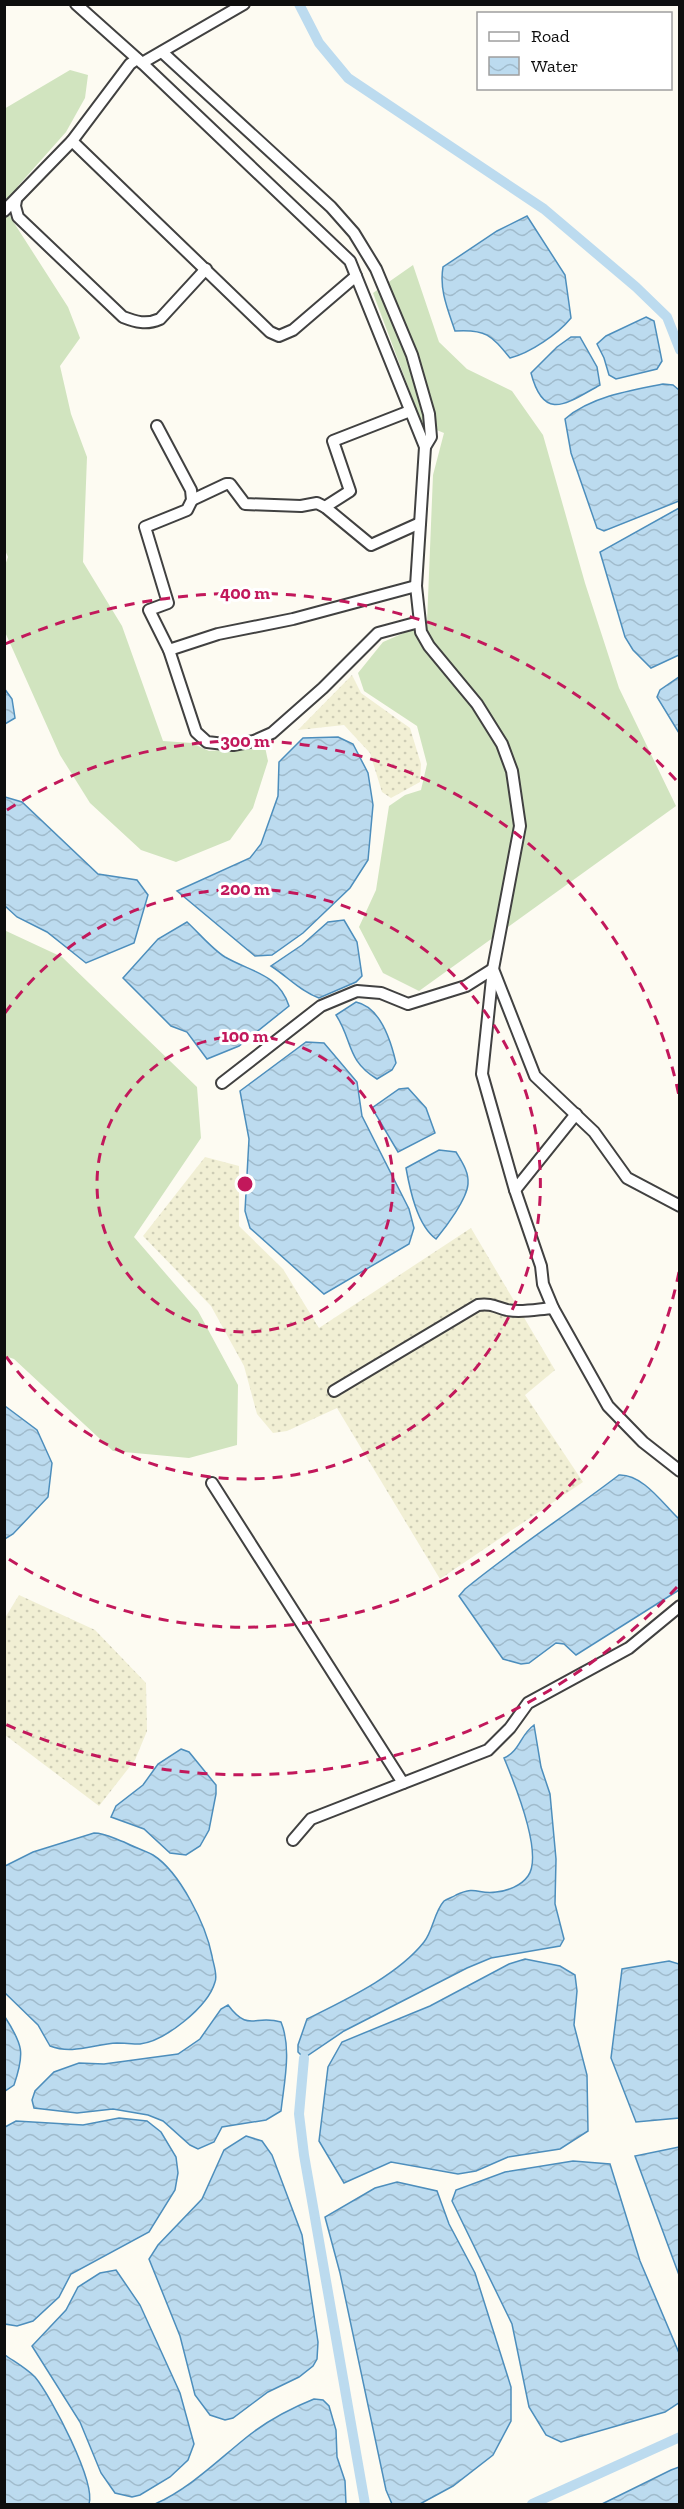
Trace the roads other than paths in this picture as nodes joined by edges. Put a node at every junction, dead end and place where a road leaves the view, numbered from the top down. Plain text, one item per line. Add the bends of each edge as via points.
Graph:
1 (76, 4) edge
2 (244, 4) edge
3 (162, 52) junction
4 (140, 61) junction
5 (72, 141) junction
6 (16, 200) junction
7 (4, 211) edge
8 (206, 269) junction
9 (356, 276) junction
10 (410, 411) junction
11 (158, 426) dead end
12 (425, 447) junction
13 (192, 500) junction
14 (325, 507) junction
15 (420, 523) junction
16 (416, 586) junction
17 (418, 622) junction
18 (169, 650) junction
19 (493, 969) junction
20 (222, 1083) dead end
21 (576, 1114) junction
22 (515, 1190) junction
23 (680, 1206) edge
24 (553, 1308) junction
25 (334, 1391) dead end
26 (680, 1471) edge
27 (212, 1483) dead end
28 (680, 1606) edge
29 (403, 1783) junction
30 (293, 1840) dead end

1 - 4 street
2 - 3 street
3 - 4 street
3 - 12 street via 331,207 354,233 376,269 412,355 429,414 431,437
4 - 5 street via 130,64
4 - 9 street via 350,261
5 - 6 street
5 - 8 street
6 - 7 street
6 - 8 street via 18,217 123,317 139,323 160,319
8 - 9 street via 270,332 279,336 300,324
9 - 10 street
10 - 12 street
10 - 14 street via 333,441 350,491
11 - 13 street via 191,490
12 - 15 street
13 - 14 street via 230,484 245,504 317,503
13 - 18 street via 187,510 145,527 168,603 149,609
14 - 15 street via 371,545
15 - 16 street
16 - 17 street
16 - 18 street via 218,634
17 - 18 street via 378,633 272,733 233,745 207,742 196,732
17 - 19 street via 429,646 477,704 502,744 512,771 520,826
19 - 20 street via 466,986 408,1004 381,993 357,991 321,1006
19 - 21 street via 535,1076
19 - 22 street via 482,1074
21 - 22 street
21 - 23 street via 627,1178
22 - 24 street
24 - 25 street via 521,1311 490,1303 478,1305
24 - 26 street via 608,1406 643,1442
27 - 29 street
28 - 29 street via 629,1648 528,1703 488,1750
29 - 30 street via 311,1819

